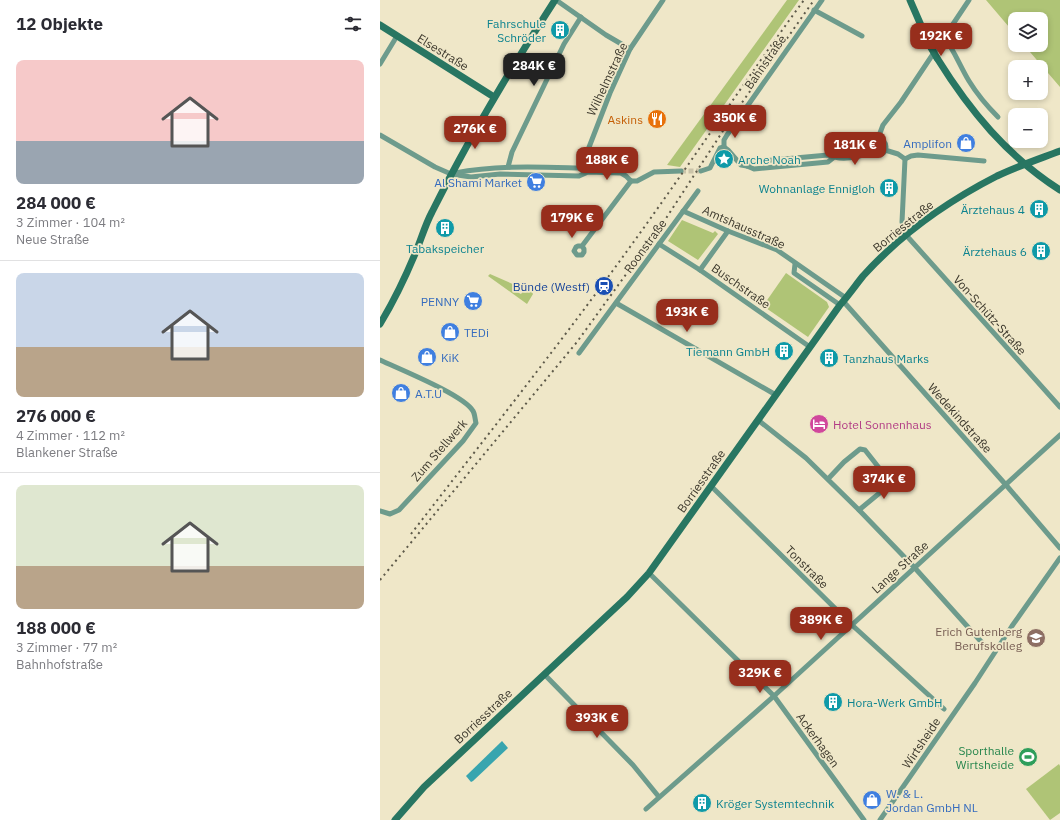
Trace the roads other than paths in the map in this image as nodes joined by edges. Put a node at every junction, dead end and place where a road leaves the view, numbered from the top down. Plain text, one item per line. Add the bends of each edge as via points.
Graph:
1 (556, 0) edge
2 (663, 0) edge
3 (822, 0) edge
4 (910, 0) edge
5 (969, 0) edge
6 (814, 10) junction
7 (581, 17) junction
8 (380, 25) edge
9 (397, 36) junction
10 (862, 36) dead end
11 (944, 37) junction
12 (630, 49) junction
13 (380, 64) edge
14 (494, 97) junction
15 (998, 117) dead end
16 (380, 135) edge
17 (882, 141) junction
18 (724, 147) junction
19 (885, 150) junction
20 (871, 151) junction
21 (1060, 151) edge
22 (905, 159) junction
23 (984, 161) dead end
24 (1025, 164) junction
25 (508, 166) junction
26 (680, 171) tunnel mouth
27 (701, 171) tunnel mouth
28 (584, 172) junction
29 (451, 174) junction
30 (631, 181) junction
31 (1060, 190) edge
32 (698, 191) dead end
33 (683, 211) junction
34 (728, 231) junction
35 (906, 235) junction
36 (659, 244) junction
37 (582, 246) dead end
38 (795, 264) junction
39 (700, 270) junction
40 (843, 302) junction
41 (616, 303) junction
42 (380, 324) edge
43 (810, 347) junction
44 (579, 353) dead end
45 (380, 360) edge
46 (776, 395) junction
47 (1060, 407) edge
48 (758, 420) junction
49 (1060, 435) edge
50 (899, 477) dead end
51 (828, 479) junction
52 (891, 483) junction
53 (1006, 485) junction
54 (711, 486) junction
55 (859, 510) junction
56 (380, 511) edge
57 (1060, 548) edge
58 (1060, 558) edge
59 (914, 567) junction
60 (649, 573) junction
61 (852, 625) junction
62 (985, 646) dead end
63 (544, 674) junction
64 (774, 696) junction
65 (944, 709) dead end
66 (658, 797) junction
67 (646, 809) dead end
68 (395, 820) edge
69 (864, 820) edge
70 (880, 820) edge

1 - 7 street
1 - 14 main road
2 - 12 street, Wilhelmstraße
3 - 6 street, Bahnstraße
4 - 24 main road, bridge via 930,46 956,89 986,126
5 - 11 street
6 - 10 street
6 - 18 street, Bahnstraße via 727,135
7 - 12 street
7 - 25 street via 564,44 515,144
8 - 9 main road, Elsestraße
9 - 13 street
9 - 14 main road, Elsestraße
11 - 15 street via 981,100
11 - 17 street via 883,125 880,133
12 - 28 street, Wilhelmstraße via 589,144
14 - 29 main road
16 - 29 street via 435,168
17 - 19 street via 886,146
17 - 20 street via 873,142
18 - 20 street via 741,165 747,166 752,162 828,155 833,158 853,157
18 - 27 street, Bahnstraße via 720,148 710,168
19 - 20 street via 877,155
19 - 22 street
21 - 24 main road, Borriesstraße
22 - 23 street via 918,155
22 - 35 street via 902,222
24 - 31 main road
24 - 35 main road, Borriesstraße via 971,190
25 - 28 street via 580,168
25 - 29 street
26 - 30 street via 654,172 637,181
28 - 29 street via 579,176 500,174 471,177
28 - 30 street via 620,173
29 - 42 main road via 429,217 401,288
30 - 37 street
32 - 33 street, Roonstraße
33 - 34 street, Amtshausstraße
33 - 36 street, Roonstraße
34 - 38 street, Amtshausstraße via 777,250
34 - 39 street
35 - 40 main road, Borriesstraße via 873,266
35 - 47 street, Von-Schütz-Straße
36 - 39 street, Buschstraße
36 - 41 street, Roonstraße
38 - 40 street, Amtshausstraße
38 - 40 street, Amtshausstraße via 794,272
39 - 43 street, Buschstraße
40 - 43 main road, Borriesstraße
40 - 53 street, Wedekindstraße
41 - 44 street, Roonstraße
41 - 46 street
43 - 46 main road, Borriesstraße
45 - 56 street, Zum Stellwerk via 457,396 474,412 476,423 463,441 399,510 390,514
46 - 48 main road, Borriesstraße
48 - 51 street
48 - 54 main road, Borriesstraße
49 - 53 street, Lange Straße
50 - 52 street
51 - 52 street via 860,449 865,450
51 - 55 street
52 - 55 street
53 - 57 street, Wedekindstraße
53 - 59 street, Lange Straße
54 - 60 main road, Borriesstraße
54 - 61 street, Tonstraße
55 - 59 street
58 - 70 street, Wirtsheide
59 - 61 street, Lange Straße
59 - 62 street
60 - 63 main road, Borriesstraße
60 - 64 street, Ackerhagen
61 - 64 street, Lange Straße
61 - 65 street, Tonstraße
63 - 66 street via 633,765
63 - 68 main road, Borriesstraße via 424,787
64 - 66 street, Lange Straße
64 - 69 street, Ackerhagen
66 - 67 street, Lange Straße

